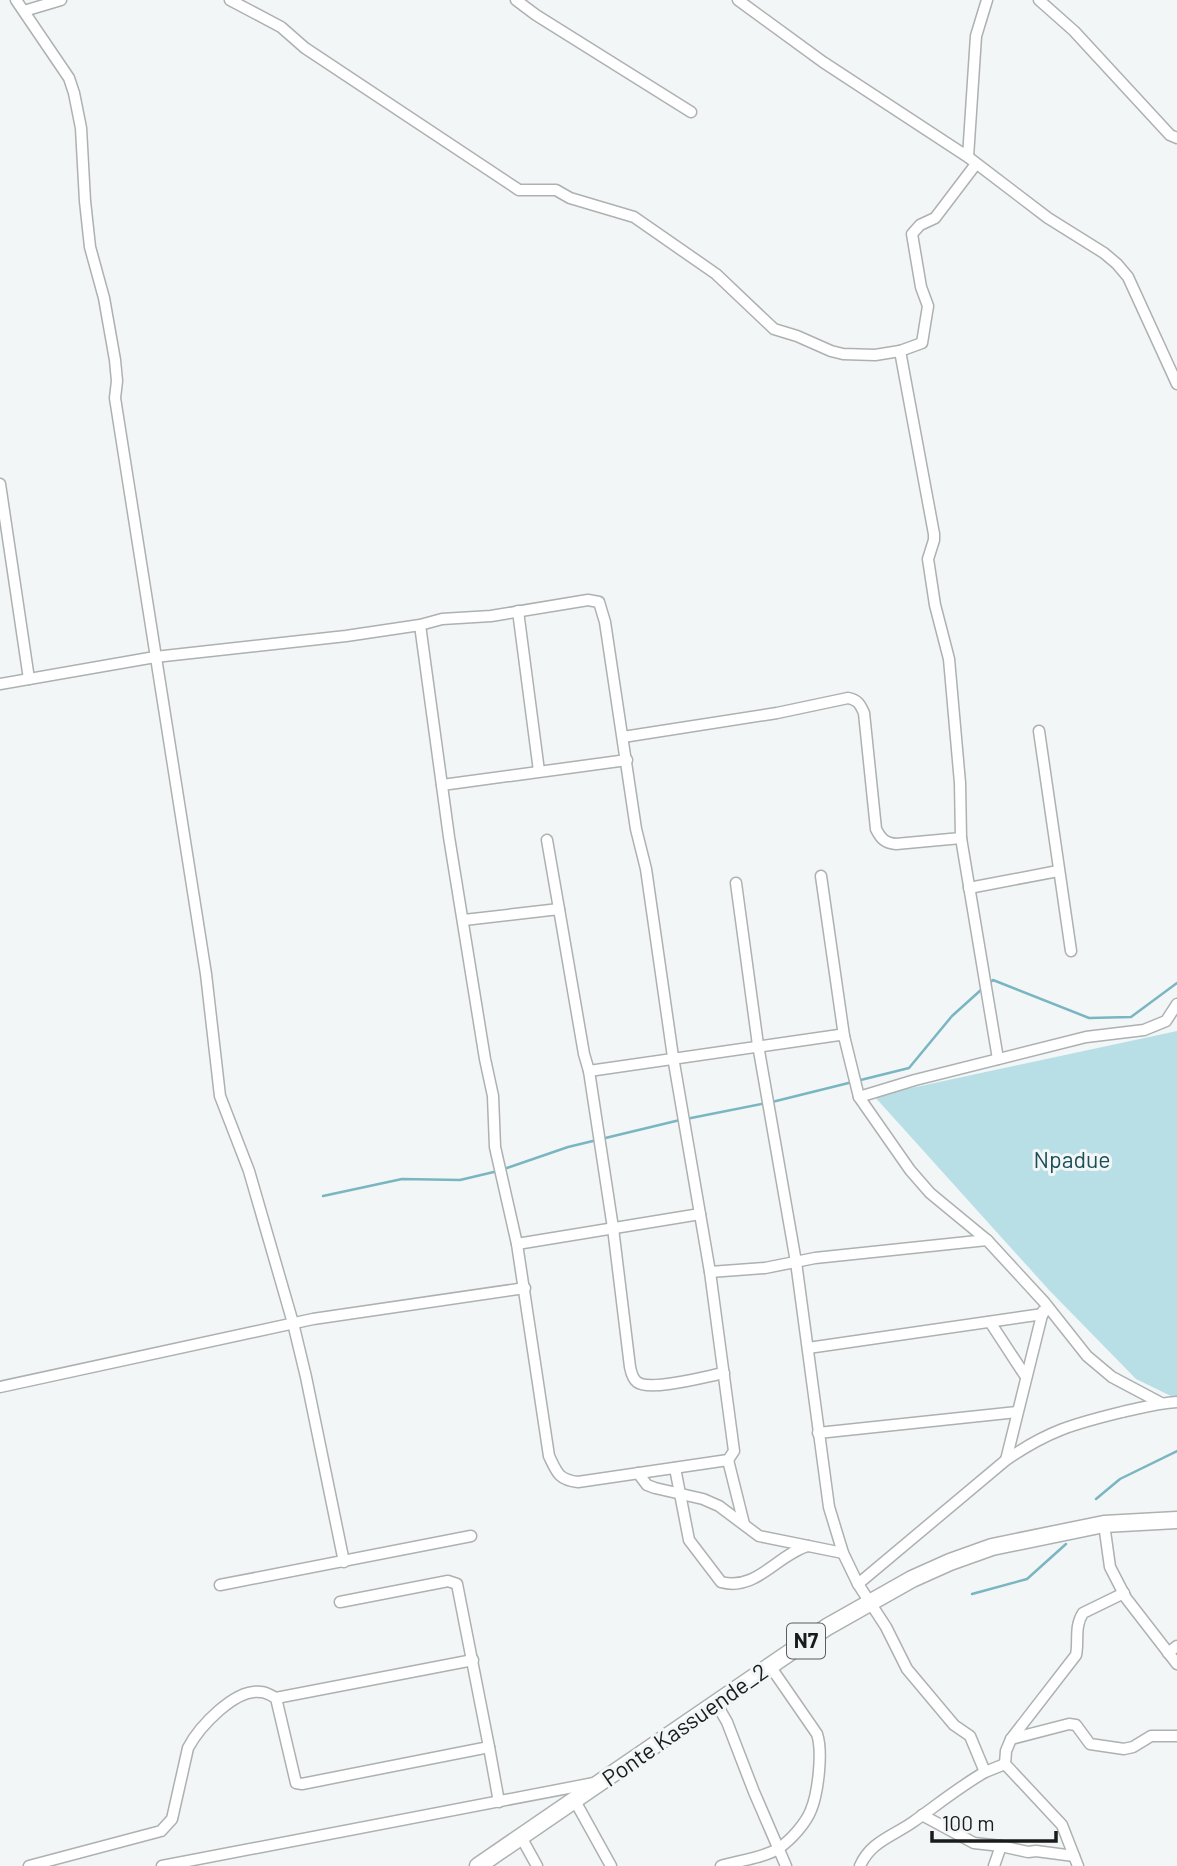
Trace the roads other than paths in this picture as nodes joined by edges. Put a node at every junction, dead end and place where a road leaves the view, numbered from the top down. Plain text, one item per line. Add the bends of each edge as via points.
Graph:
1 (16, 0) edge
2 (61, 0) edge
3 (230, 0) edge
4 (516, 0) edge
5 (738, 0) edge
6 (987, 0) edge
7 (1039, 0) edge
8 (24, 11) junction
9 (691, 112) dead end
10 (1177, 138) edge
11 (972, 160) junction
12 (900, 351) junction
13 (1177, 384) edge
14 (0, 484) edge
15 (518, 611) junction
16 (420, 625) junction
17 (155, 657) junction
18 (29, 679) junction
19 (0, 684) edge
20 (1039, 731) dead end
21 (624, 737) junction
22 (626, 760) junction
23 (539, 771) junction
24 (442, 785) junction
25 (961, 838) junction
26 (547, 840) dead end
27 (1058, 871) junction
28 (821, 876) dead end
29 (736, 883) dead end
30 (970, 888) junction
31 (559, 909) junction
32 (464, 920) junction
33 (1071, 951) dead end
34 (1177, 1004) edge
35 (844, 1036) junction
36 (758, 1045) junction
37 (673, 1057) junction
38 (998, 1059) junction
39 (589, 1071) junction
40 (859, 1097) junction
41 (700, 1214) junction
42 (613, 1228) junction
43 (986, 1240) junction
44 (517, 1244) junction
45 (796, 1262) junction
46 (710, 1272) junction
47 (525, 1288) junction
48 (1044, 1308) junction
49 (990, 1322) junction
50 (293, 1323) junction
51 (808, 1348) junction
52 (724, 1373) junction
53 (1026, 1377) junction
54 (0, 1387) edge
55 (1177, 1402) edge
56 (1161, 1403) junction
57 (1017, 1412) junction
58 (818, 1433) junction
59 (728, 1460) junction
60 (1006, 1460) junction
61 (675, 1468) junction
62 (638, 1473) junction
63 (680, 1494) junction
64 (1177, 1520) edge
65 (1104, 1524) junction
66 (744, 1525) junction
67 (471, 1536) dead end
68 (808, 1546) junction
69 (843, 1553) junction
70 (344, 1562) junction
71 (858, 1584) junction
72 (220, 1585) dead end
73 (1124, 1593) junction
74 (340, 1602) dead end
75 (869, 1602) junction
76 (1172, 1649) edge
77 (473, 1660) junction
78 (1177, 1664) edge
79 (770, 1666) junction
80 (276, 1698) junction
81 (716, 1703) junction
82 (1177, 1736) edge
83 (1011, 1739) junction
84 (489, 1747) junction
85 (1005, 1764) junction
86 (985, 1772) junction
87 (605, 1781) junction
88 (575, 1801) junction
89 (499, 1802) junction
90 (922, 1815) junction
91 (521, 1837) junction
92 (1001, 1846) junction
93 (779, 1849) junction
94 (1076, 1861) edge
95 (29, 1866) edge
96 (162, 1866) edge
97 (478, 1866) edge
98 (537, 1866) edge
99 (611, 1866) edge
100 (721, 1866) edge
101 (786, 1866) edge
102 (860, 1866) edge
103 (994, 1866) edge

1 - 8 street
2 - 8 street
3 - 12 street via 281,27 305,48 519,190 556,190 634,217 716,274 774,329 843,354
4 - 9 street
5 - 11 street
6 - 11 street via 976,36
7 - 10 street
8 - 17 street via 69,78 78,111 90,247 115,360 115,398
11 - 12 street via 935,218 912,234 928,311 922,343
11 - 13 street via 1117,264 1128,277
12 - 25 street via 934,540 928,559 935,605 949,659
14 - 18 street
15 - 16 street
15 - 21 street via 599,602
15 - 23 street
16 - 17 street
16 - 24 street
17 - 18 street
17 - 50 street via 206,974 220,1096 249,1171
18 - 19 street
20 - 27 street
21 - 22 street
21 - 25 street via 856,699 864,713 876,829 881,838 896,844
22 - 23 street
22 - 37 street
23 - 24 street
24 - 32 street
25 - 30 street
26 - 31 street
27 - 30 street
27 - 33 street
28 - 35 street
29 - 36 street
30 - 38 street
31 - 32 street
31 - 39 street
32 - 44 street via 491,1081 495,1147
34 - 38 street via 1166,1021 1144,1030 1086,1037
35 - 36 street
35 - 40 street
36 - 37 street
36 - 45 street
37 - 39 street
37 - 41 street
38 - 40 street
39 - 42 street
40 - 43 street via 930,1193
41 - 42 street
41 - 46 street
42 - 44 street
42 - 52 street via 629,1367 637,1382 658,1385
43 - 45 street
43 - 48 street
44 - 47 street
45 - 46 street
45 - 51 street
46 - 52 street
47 - 50 street
47 - 62 street via 549,1456 556,1472 578,1482
48 - 49 street
48 - 53 street
48 - 56 street via 1098,1367
49 - 51 street
49 - 53 street
50 - 54 street
50 - 70 street
51 - 58 street
52 - 59 street via 734,1451
53 - 57 street
55 - 56 street
56 - 60 street via 1071,1424 1031,1442
57 - 58 street
57 - 60 street
58 - 69 street via 829,1507
59 - 61 street
59 - 66 street
60 - 71 street
61 - 62 street
61 - 63 street
62 - 63 street via 647,1485
63 - 66 street via 719,1506
63 - 68 street via 689,1540 720,1581 743,1582 759,1576
64 - 65 highway, Ponte Kassuende_2 / N7
65 - 73 street via 1110,1567
65 - 75 highway, Ponte Kassuende_2 / N7 via 992,1547
66 - 68 street via 759,1536
67 - 70 street
68 - 69 street
69 - 71 street
70 - 72 street
71 - 75 street
73 - 76 street
73 - 83 street via 1079,1618 1076,1655
74 - 77 street via 448,1581 457,1584
75 - 79 highway, Ponte Kassuende_2 / N7
75 - 86 street via 907,1669 954,1725 970,1736
76 - 78 street
77 - 80 street
77 - 84 street
79 - 81 highway, Ponte Kassuende_2 / N7
79 - 93 street via 817,1734 821,1755 811,1810
80 - 84 street via 296,1783
80 - 95 street via 263,1692 239,1696 200,1730 188,1748 172,1819 161,1831
81 - 87 highway, Ponte Kassuende_2 / N7
81 - 93 street
82 - 83 street via 1155,1735 1129,1749 1114,1748 1090,1744 1076,1725 1069,1724
83 - 85 street
84 - 89 street
85 - 86 street
85 - 94 street via 1062,1825
86 - 90 street
87 - 88 highway, Ponte Kassuende_2 / N7
87 - 89 street
88 - 91 highway, Ponte Kassuende_2 / N7
88 - 99 street
89 - 96 street
90 - 92 street via 965,1840
90 - 102 street via 882,1840
91 - 97 highway, Ponte Kassuende_2 / N7
91 - 98 street
92 - 94 street
92 - 103 street
93 - 100 street
93 - 101 street

